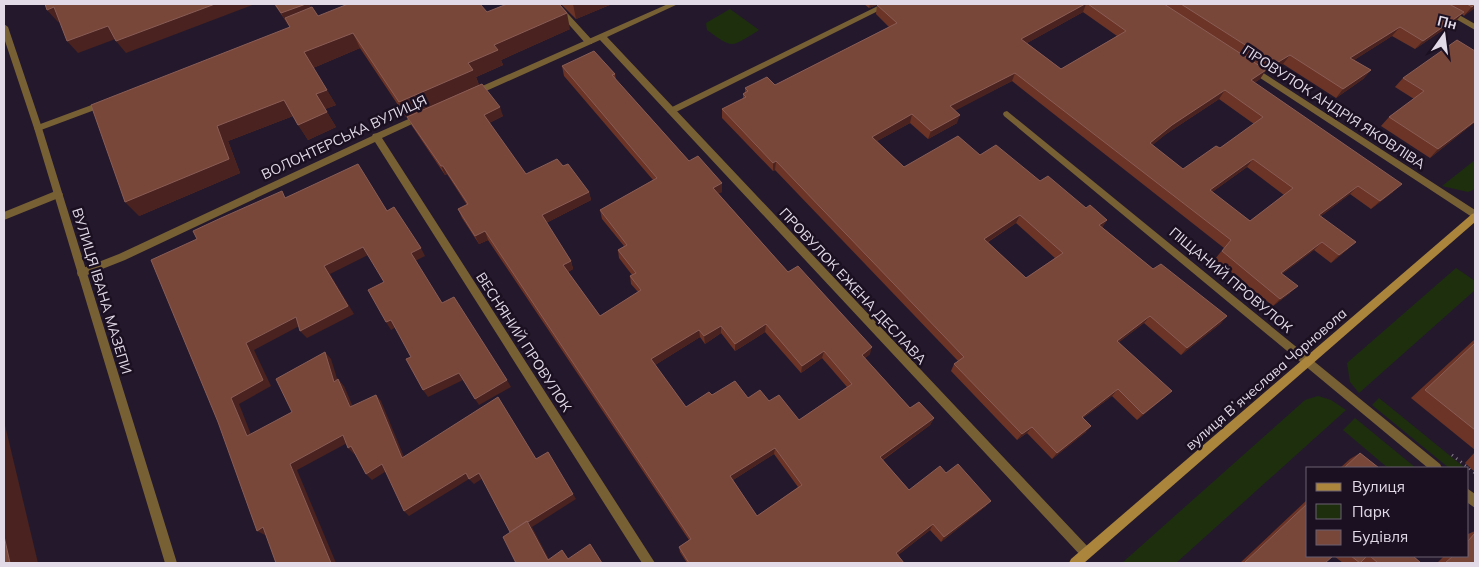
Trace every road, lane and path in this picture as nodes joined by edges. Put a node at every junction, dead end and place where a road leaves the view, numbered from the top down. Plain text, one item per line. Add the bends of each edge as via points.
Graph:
1 (555, 4) edge
2 (674, 4) edge
3 (888, 4) edge
4 (1434, 4) edge
5 (4, 27) edge
6 (1475, 27) edge
7 (601, 36) junction
8 (589, 42) junction
9 (1244, 64) edge
10 (465, 97) edge
11 (110, 101) edge
12 (671, 111) junction
13 (429, 113) edge
14 (1007, 114) dead end
15 (38, 128) junction
16 (376, 136) junction
17 (58, 194) junction
18 (4, 216) edge
19 (1475, 216) edge
20 (82, 273) junction
21 (1306, 363) junction
22 (1435, 467) edge
23 (1086, 553) junction
24 (172, 563) edge
25 (649, 563) edge
26 (1075, 563) edge

1 - 8 street
2 - 7 street
3 - 12 street
4 - 6 street
5 - 15 street, ВУЛИЦЯ ІВАНА МАЗЕПИ
7 - 8 street
7 - 12 street, ПРОВУЛОК ЕЖЕНА ДЕСЛАВА
8 - 10 street
9 - 19 street, ПРОВУЛОК АНДРІЯ ЯКОВЛІВА
11 - 15 street
12 - 23 street, ПРОВУЛОК ЕЖЕНА ДЕСЛАВА
13 - 16 street, ВОЛОНТЕРСЬКА ВУЛИЦЯ
14 - 21 street, ПІЩАНИЙ ПРОВУЛОК
15 - 17 street, ВУЛИЦЯ ІВАНА МАЗЕПИ
16 - 20 street, ВОЛОНТЕРСЬКА ВУЛИЦЯ
16 - 25 street, ВЕСНЯНИЙ ПРОВУЛОК
17 - 18 street
17 - 20 street, ВУЛИЦЯ ІВАНА МАЗЕПИ
19 - 21 main road, вулиця Вʼячеслава Чорновола
20 - 24 street, ВУЛИЦЯ ІВАНА МАЗЕПИ
21 - 22 street, ПІЩАНИЙ ПРОВУЛОК
21 - 23 main road, вулиця Вʼячеслава Чорновола
23 - 26 main road, вулиця Вʼячеслава Чорновола

